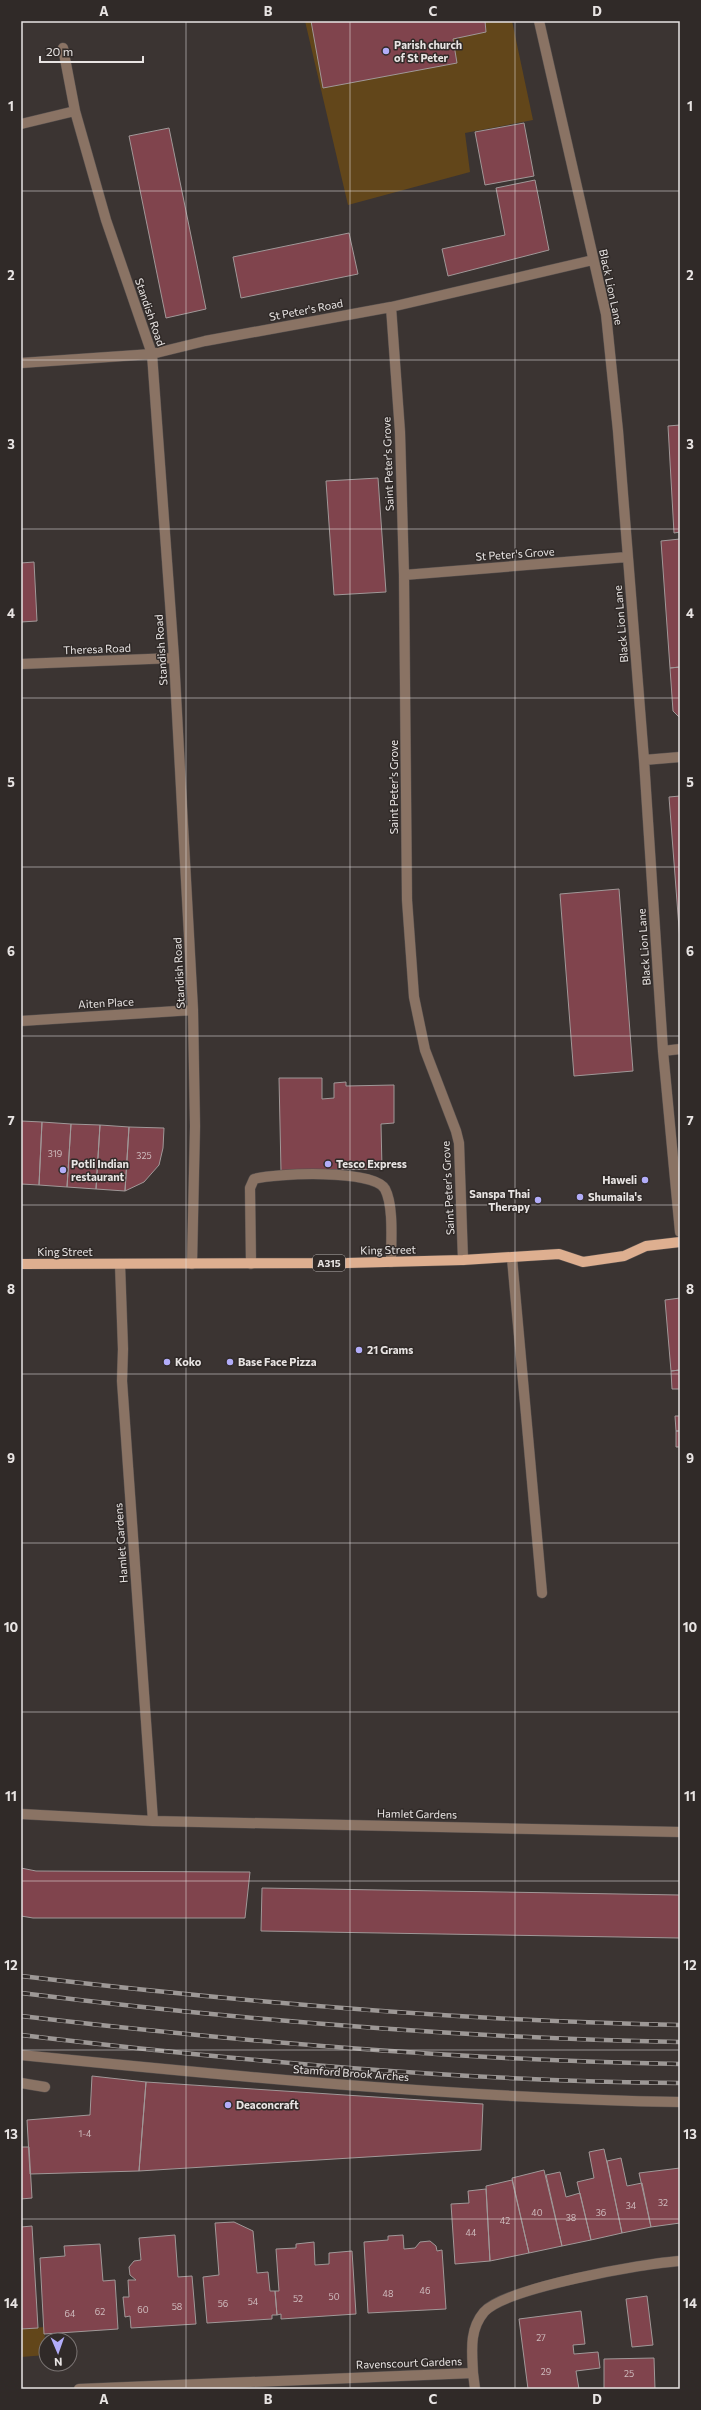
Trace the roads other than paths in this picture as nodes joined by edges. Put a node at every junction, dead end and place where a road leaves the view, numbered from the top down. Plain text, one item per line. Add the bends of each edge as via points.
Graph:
1 (539, 21) edge
2 (63, 48) dead end
3 (76, 111) junction
4 (21, 124) edge
5 (593, 260) junction
6 (391, 307) junction
7 (152, 354) junction
8 (21, 363) edge
9 (627, 557) junction
10 (404, 575) junction
11 (174, 658) junction
12 (21, 664) edge
13 (680, 757) edge
14 (644, 760) junction
15 (193, 1010) junction
16 (21, 1021) edge
17 (680, 1049) edge
18 (663, 1051) junction
19 (680, 1232) edge
20 (680, 1242) edge
21 (512, 1258) junction
22 (464, 1260) junction
23 (391, 1262) junction
24 (21, 1264) edge
25 (120, 1264) junction
26 (192, 1264) junction
27 (251, 1264) junction
28 (542, 1593) dead end
29 (21, 1814) edge
30 (153, 1821) junction
31 (680, 1832) edge
32 (21, 2055) edge
33 (21, 2083) edge
34 (45, 2087) dead end
35 (680, 2102) edge
36 (680, 2261) edge
37 (473, 2373) junction
38 (79, 2389) edge
39 (475, 2389) edge

1 - 5 street, Black Lion Lane
2 - 3 street, Standish Road
3 - 4 street
3 - 7 street, Standish Road via 106,220
5 - 6 street, St Peter's Road
5 - 9 street, Black Lion Lane via 606,314
6 - 7 street, St Peter's Road via 205,341
6 - 10 street, Saint Peter's Grove via 400,432
7 - 8 street, St Peter's Road
7 - 11 street, Standish Road
9 - 10 street, St Peter's Grove
9 - 14 street, Black Lion Lane
10 - 22 street, Saint Peter's Grove via 406,900 414,998 425,1050 456,1131
11 - 12 street, Theresa Road
11 - 15 street, Standish Road
13 - 14 street
14 - 18 street, Black Lion Lane
15 - 16 street, Aiten Place
15 - 26 street, Standish Road via 195,1126
17 - 18 street
18 - 19 street, Black Lion Lane
20 - 21 main road, King Street / A315 via 646,1246 624,1256 584,1262 558,1254
21 - 22 main road, King Street / A315
21 - 28 street
22 - 23 main road, King Street / A315
23 - 27 main road, King Street / A315
23 - 27 street via 389,1197 377,1181 366,1177 338,1175 267,1176 254,1179 250,1188
24 - 25 main road, King Street / A315
25 - 26 main road, King Street / A315
25 - 30 street, Hamlet Gardens via 122,1381
26 - 27 main road, King Street / A315
29 - 30 street, Hamlet Gardens
30 - 31 street, Hamlet Gardens
32 - 35 street, Stamford Brook Arches via 392,2088 618,2101
33 - 34 street
36 - 37 street, Ravenscourt Gardens via 581,2277 501,2301 485,2311 473,2334
37 - 38 street, Ravenscourt Gardens
37 - 39 street

